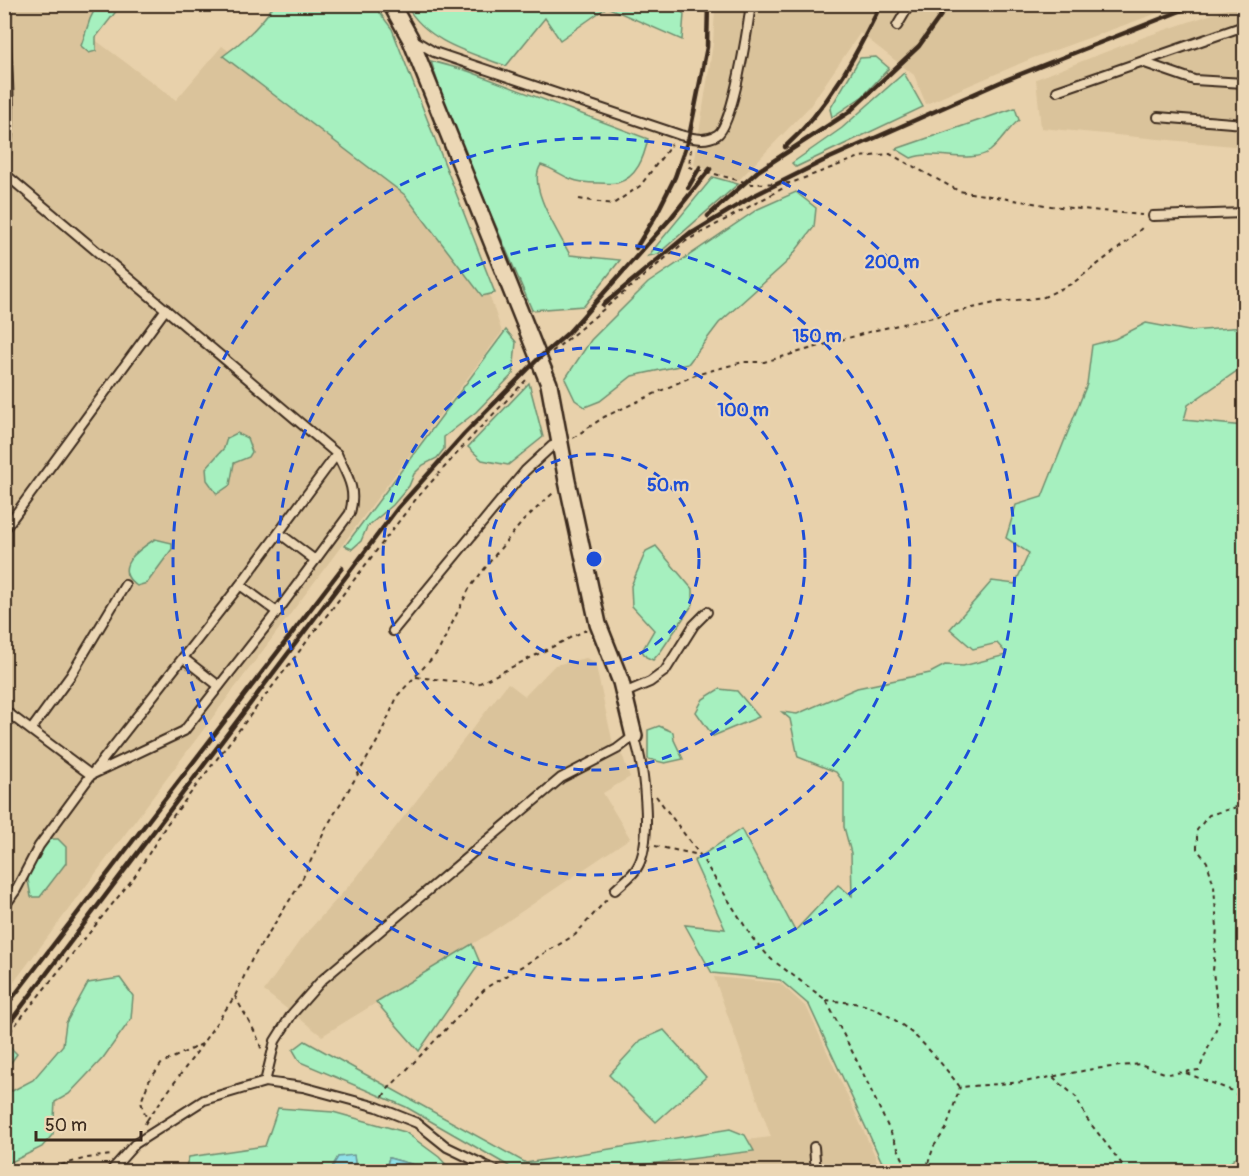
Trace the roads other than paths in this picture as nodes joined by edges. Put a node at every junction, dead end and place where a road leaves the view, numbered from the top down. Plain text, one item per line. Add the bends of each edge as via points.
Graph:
1 (8, 4) edge
2 (391, 4) edge
3 (751, 4) edge
4 (910, 4) edge
5 (897, 26) dead end
6 (1243, 27) edge
7 (410, 38) junction
8 (1142, 62) junction
9 (1245, 82) edge
10 (1057, 91) dead end
11 (1158, 117) dead end
12 (1245, 124) edge
13 (4, 162) edge
14 (4, 174) edge
15 (1245, 213) edge
16 (1154, 216) road end
17 (166, 309) junction
18 (560, 443) junction
19 (337, 454) junction
20 (4, 530) edge
21 (279, 533) junction
22 (315, 560) junction
23 (125, 585) dead end
24 (240, 585) junction
25 (277, 612) junction
26 (707, 612) dead end
27 (393, 631) dead end
28 (183, 658) junction
29 (219, 686) junction
30 (624, 693) junction
31 (4, 710) edge
32 (31, 730) junction
33 (634, 736) junction
34 (91, 775) junction
35 (615, 890) road end
36 (4, 907) edge
37 (265, 1082) junction
38 (814, 1147) dead end
39 (110, 1172) edge
40 (499, 1172) edge
41 (816, 1172) edge

1 - 13 lane via 5,30 9,141
2 - 7 street
3 - 7 lane via 727,121 719,134 708,139 680,135 435,52
4 - 5 lane
6 - 8 lane
7 - 18 street via 549,384
8 - 9 lane via 1194,80
8 - 10 lane
11 - 12 lane
14 - 17 lane
15 - 16 lane
17 - 19 lane
17 - 20 lane
18 - 27 lane via 525,471
18 - 30 street via 598,624
19 - 21 lane
19 - 22 lane via 353,489 353,502 350,513
21 - 22 lane
21 - 24 lane
22 - 25 lane
23 - 32 lane via 71,675
24 - 25 lane
24 - 28 lane
25 - 29 lane
26 - 30 lane via 694,625 665,671
28 - 29 lane
28 - 34 lane
29 - 34 lane via 184,731
30 - 33 street
31 - 32 lane
32 - 34 lane
33 - 35 lane via 645,788 645,844 638,867
33 - 37 lane via 561,778 322,980 292,1014 275,1041
34 - 36 lane via 39,846
37 - 39 lane via 204,1100 135,1144
37 - 40 lane via 303,1087 377,1107 417,1123 447,1147
38 - 41 lane

